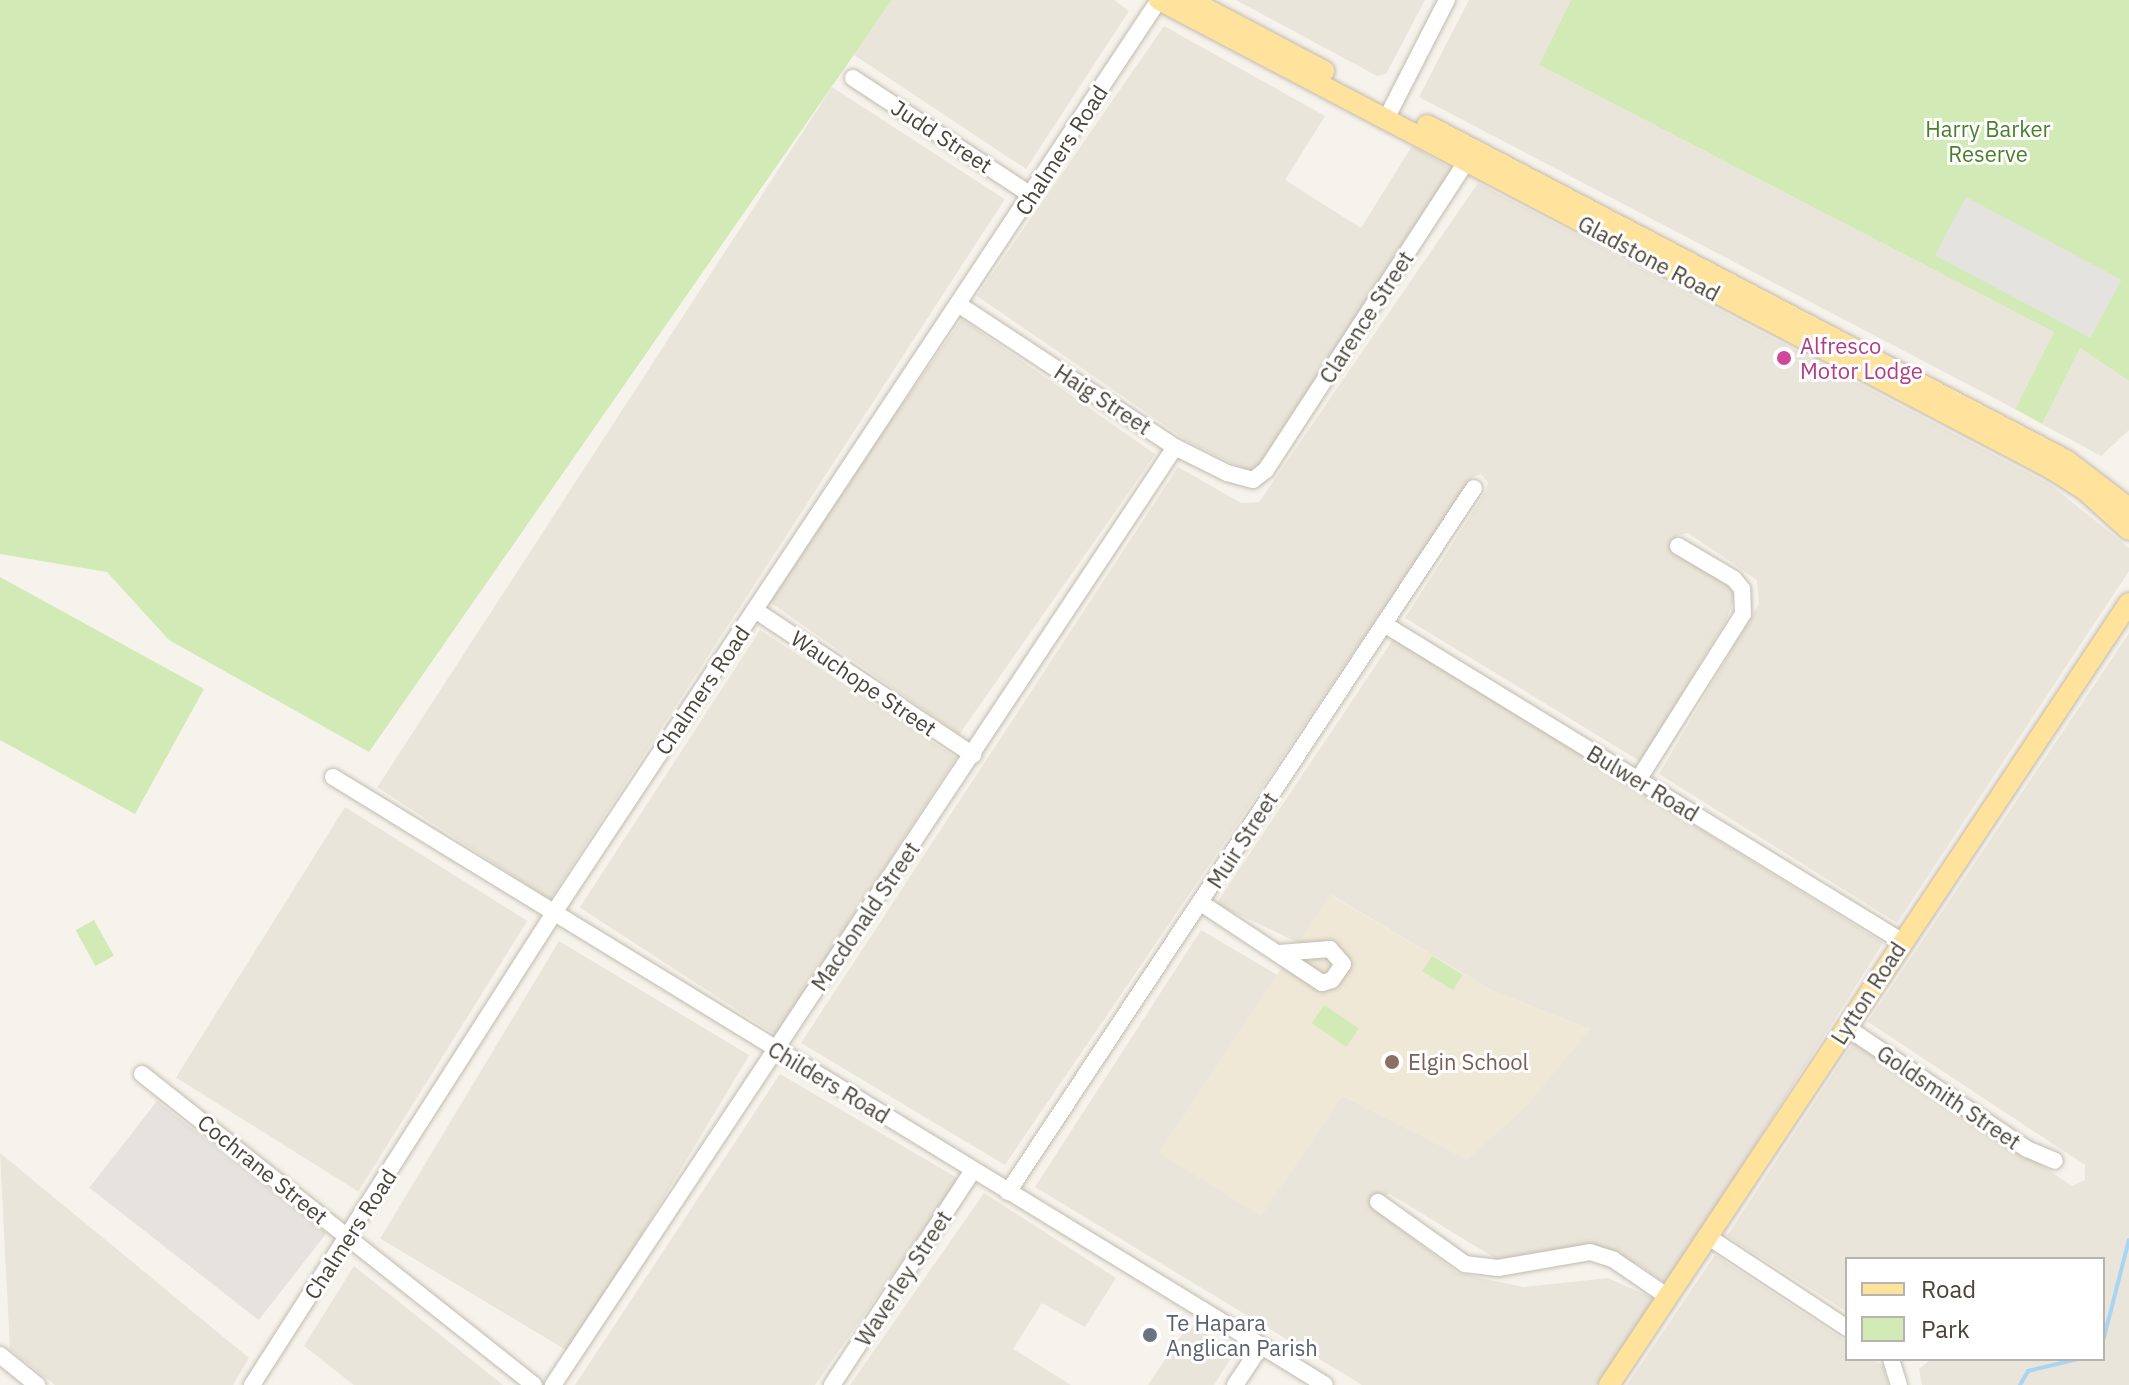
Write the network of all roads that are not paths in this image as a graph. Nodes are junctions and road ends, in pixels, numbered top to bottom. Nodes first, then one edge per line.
1 (1159, 0) edge
2 (1447, 0) edge
3 (1194, 5) edge
4 (853, 78) dead end
5 (1389, 113) junction
6 (1470, 156) junction
7 (1031, 195) junction
8 (958, 304) junction
9 (1175, 447) junction
10 (1253, 480) joint
11 (1474, 488) dead end
12 (2129, 508) edge
13 (2129, 530) edge
14 (1678, 546) dead end
15 (2129, 603) edge
16 (755, 610) junction
17 (1384, 624) junction
18 (973, 755) junction
19 (333, 777) dead end
20 (1638, 780) junction
21 (1201, 903) junction
22 (553, 914) junction
23 (1903, 942) junction
24 (1279, 953) dead end
25 (1846, 1027) junction
26 (775, 1049) junction
27 (142, 1074) dead end
28 (2055, 1161) dead end
29 (973, 1170) junction
30 (1008, 1192) junction
31 (1378, 1202) dead end
32 (1707, 1236) junction
33 (347, 1237) junction
34 (1668, 1297) junction
35 (1845, 1327) edge
36 (1261, 1346) junction
37 (0, 1355) edge
38 (1892, 1361) edge
39 (37, 1385) edge
40 (252, 1385) edge
41 (534, 1385) edge
42 (553, 1385) edge
43 (832, 1385) edge
44 (1235, 1385) edge
45 (1325, 1385) edge
46 (1609, 1385) edge
47 (1899, 1385) edge

1 - 3 main road, Gladstone Road
1 - 7 street, Chalmers Road
2 - 5 street
3 - 5 main road, Gladstone Road
4 - 7 street, Judd Street
5 - 6 main road, Gladstone Road
6 - 10 street, Clarence Street
6 - 12 main road, Gladstone Road
6 - 13 main road, Gladstone Road
7 - 8 street, Chalmers Road
8 - 9 street, Haig Street
8 - 16 street, Chalmers Road
9 - 10 street, Haig Street
9 - 18 street, Macdonald Street
11 - 17 street, Muir Street
14 - 20 street
15 - 23 main road, Lytton Road
16 - 18 street, Wauchope Street
16 - 22 street, Chalmers Road
17 - 20 street, Bulwer Road
17 - 21 street, Muir Street
18 - 26 street, Macdonald Street
19 - 22 street, Childers Road
20 - 23 street, Bulwer Road
21 - 24 street
21 - 30 street, Muir Street
22 - 26 street, Childers Road
22 - 33 street, Chalmers Road
23 - 25 main road, Lytton Road
25 - 28 street, Goldsmith Street
25 - 32 main road, Lytton Road
26 - 29 street, Childers Road
26 - 42 street, Macdonald Street
27 - 33 street, Cochrane Street
29 - 30 street, Childers Road
29 - 43 street, Waverley Street
30 - 36 street, Childers Road
31 - 34 street
32 - 34 main road, Lytton Road
32 - 35 street
33 - 40 street, Chalmers Road
33 - 41 street, Cochrane Street
34 - 46 main road, Lytton Road
36 - 44 street
36 - 45 street, Childers Road
37 - 39 street
38 - 47 street

